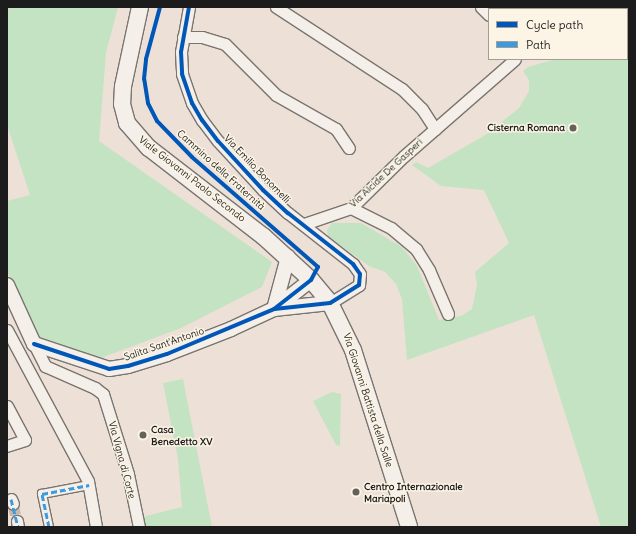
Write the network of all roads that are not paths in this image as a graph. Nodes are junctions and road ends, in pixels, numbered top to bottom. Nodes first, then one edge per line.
1 (140, 7) edge
2 (189, 7) edge
3 (276, 7) edge
4 (183, 37) junction
5 (515, 60) edge
6 (435, 129) junction
7 (349, 148) dead end
8 (351, 208) junction
9 (304, 224) junction
10 (288, 257) junction
11 (311, 280) junction
12 (7, 285) edge
13 (330, 303) junction
14 (274, 309) junction
15 (448, 314) dead end
16 (7, 330) edge
17 (34, 344) junction
18 (7, 406) edge
19 (7, 446) edge
20 (89, 485) junction
21 (48, 527) edge
22 (96, 527) edge
23 (139, 527) edge
24 (409, 527) edge

1 - 10 main road, Viale Giovanni Paolo Secondo
2 - 4 street, Via Emilio Bonomelli
3 - 6 street
4 - 7 street
4 - 9 street, Via Emilio Bonomelli
5 - 6 street, Via Alcide De Gasperi
6 - 8 street, Via Alcide De Gasperi
8 - 9 street, Via Alcide De Gasperi
8 - 15 street
9 - 13 street
10 - 11 main road, Viale Giovanni Paolo Secondo
10 - 14 street
11 - 13 main road, Via Giovanni Battista della Salle
11 - 14 street, Salita Sant'Antonio
12 - 17 street
13 - 14 street, Salita Sant'Antonio
13 - 24 main road, Via Giovanni Battista della Salle
14 - 17 street, Salita Sant'Antonio
16 - 20 street
17 - 23 street, Via Vigna di Corte
18 - 19 street
20 - 21 street
20 - 22 street

